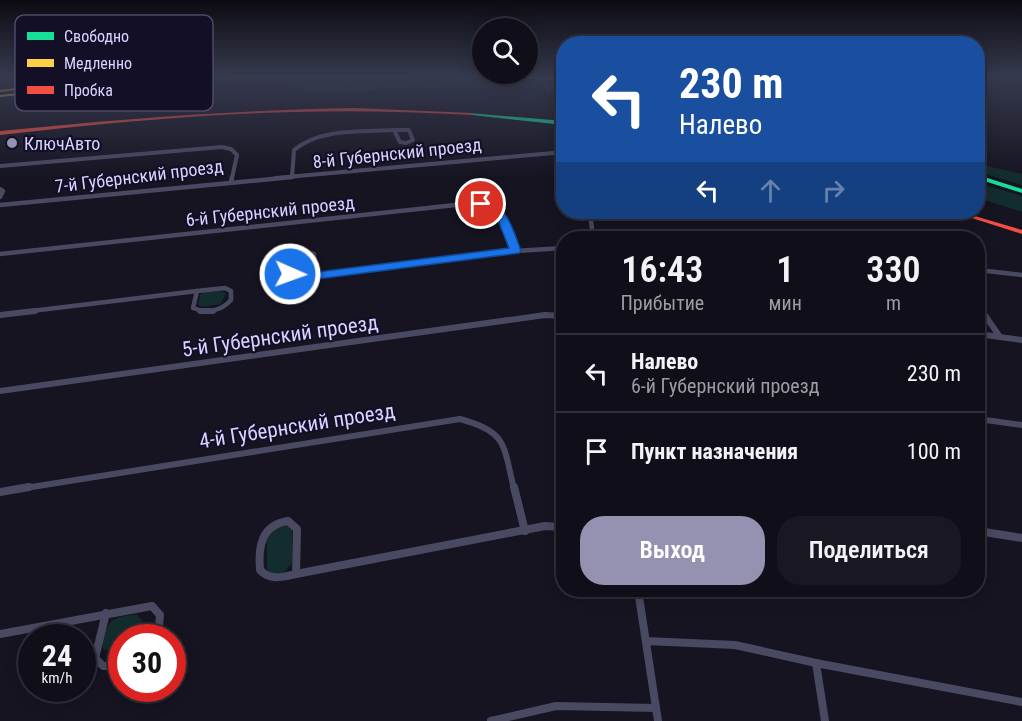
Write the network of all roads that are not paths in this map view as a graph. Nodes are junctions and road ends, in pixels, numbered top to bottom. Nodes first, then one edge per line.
1 (264, 110) edge
2 (368, 110) edge
3 (556, 122) edge
4 (394, 130) junction
5 (0, 134) edge
6 (556, 153) edge
7 (0, 166) edge
8 (292, 177) junction
9 (985, 178) edge
10 (231, 182) junction
11 (0, 189) edge
12 (1022, 189) edge
13 (0, 197) edge
14 (0, 205) edge
15 (980, 219) edge
16 (1022, 232) edge
17 (556, 248) edge
18 (515, 251) junction
19 (0, 254) edge
20 (985, 271) edge
21 (1022, 275) edge
22 (314, 276) junction
23 (197, 291) junction
24 (985, 312) edge
25 (0, 315) edge
26 (556, 316) edge
27 (985, 335) edge
28 (1000, 337) junction
29 (1022, 340) edge
30 (0, 391) edge
31 (985, 420) edge
32 (1022, 425) edge
33 (0, 492) edge
34 (556, 527) edge
35 (525, 531) junction
36 (985, 532) edge
37 (1022, 538) edge
38 (296, 574) junction
39 (639, 597) edge
40 (106, 613) junction
41 (160, 624) edge
42 (0, 634) edge
43 (646, 641) junction
44 (816, 663) junction
45 (108, 668) edge
46 (1021, 705) edge
47 (656, 708) junction
48 (491, 721) edge
49 (658, 721) edge
50 (825, 721) edge

1 - 5 main road
2 - 3 main road
4 - 4 street, 8-й Губернский проезд
4 - 8 street, 8-й Губернский проезд
6 - 8 street, 8-й Губернский проезд
7 - 10 street, 7-й Губернский проезд
8 - 10 street
9 - 12 main road
10 - 14 street, 7-й Губернский проезд
11 - 13 street
15 - 16 main road
17 - 18 street
18 - 19 street, 6-й Губернский проезд
18 - 22 street
20 - 21 street
22 - 22 street
23 - 23 street, 5-й Губернский проезд
23 - 25 street, 5-й Губернский проезд
24 - 28 street
26 - 30 street, 5-й Губернский проезд
27 - 28 street
28 - 29 street
31 - 32 street
33 - 35 street, 4-й Губернский проезд
34 - 35 street
35 - 38 street
36 - 37 street
38 - 38 street
39 - 43 street
40 - 41 street
40 - 42 street
40 - 45 street
43 - 44 street
43 - 47 street
44 - 46 street
44 - 50 street
47 - 48 street
47 - 49 street

